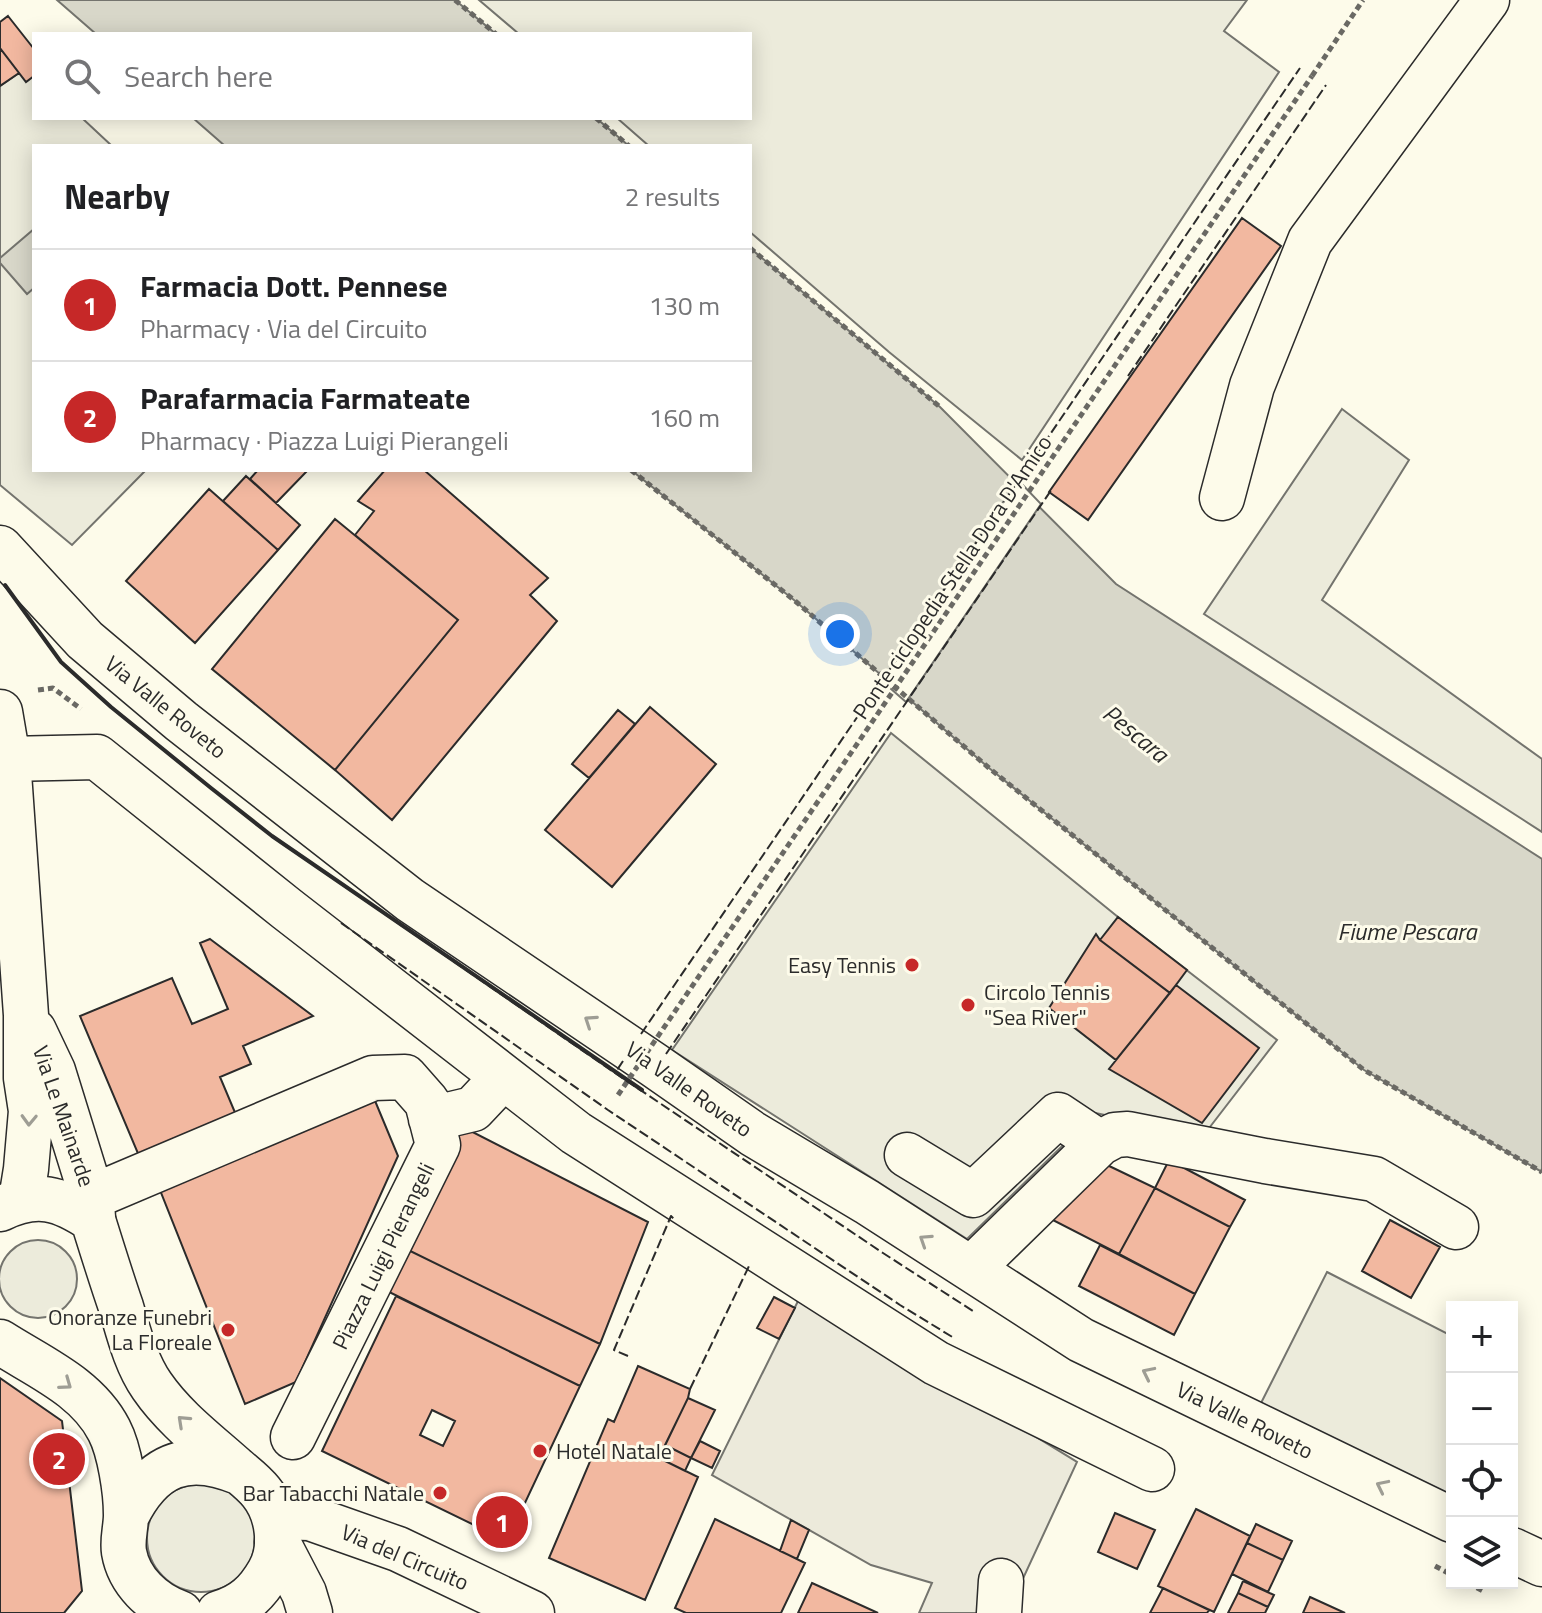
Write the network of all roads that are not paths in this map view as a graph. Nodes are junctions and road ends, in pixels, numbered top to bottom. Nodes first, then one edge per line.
1 (1487, 0) edge
2 (1222, 498) dead end
3 (0, 548) edge
4 (0, 712) edge
5 (8, 759) junction
6 (26, 1015) junction
7 (503, 1077) junction
8 (431, 1119) junction
9 (1100, 1143) junction
10 (907, 1155) dead end
11 (10, 1205) edge
12 (92, 1209) junction
13 (1456, 1227) dead end
14 (971, 1269) junction
15 (0, 1342) edge
16 (293, 1437) dead end
17 (1152, 1469) dead end
18 (241, 1473) junction
19 (126, 1517) junction
20 (1446, 1517) edge
21 (276, 1529) junction
22 (1518, 1553) edge
23 (1542, 1564) edge
24 (254, 1602) edge
25 (163, 1609) edge
26 (219, 1613) edge
27 (310, 1613) edge
28 (532, 1613) edge

1 - 2 street
14 -> 3 street, Via Valle Roveto
4 - 5 street, Via Le Mainarde
5 - 6 street, Via Le Mainarde
5 - 7 street
6 -> 11 street, Via Le Mainarde
6 - 12 street, Via Le Mainarde
7 - 8 street
7 - 17 street
8 - 12 street, Piazza Luigi Pierangeli
8 - 16 street, Piazza Luigi Pierangeli
9 - 10 street
9 - 13 street
9 - 14 street
11 - 12 street
18 -> 12 street
20 -> 14 street, Via Valle Roveto
15 -> 19 street
18 - 19 street
18 - 21 street
19 - 25 street
21 - 24 street
21 - 27 street
21 - 28 street, Via del Circuito
22 - 23 street
24 - 26 street

